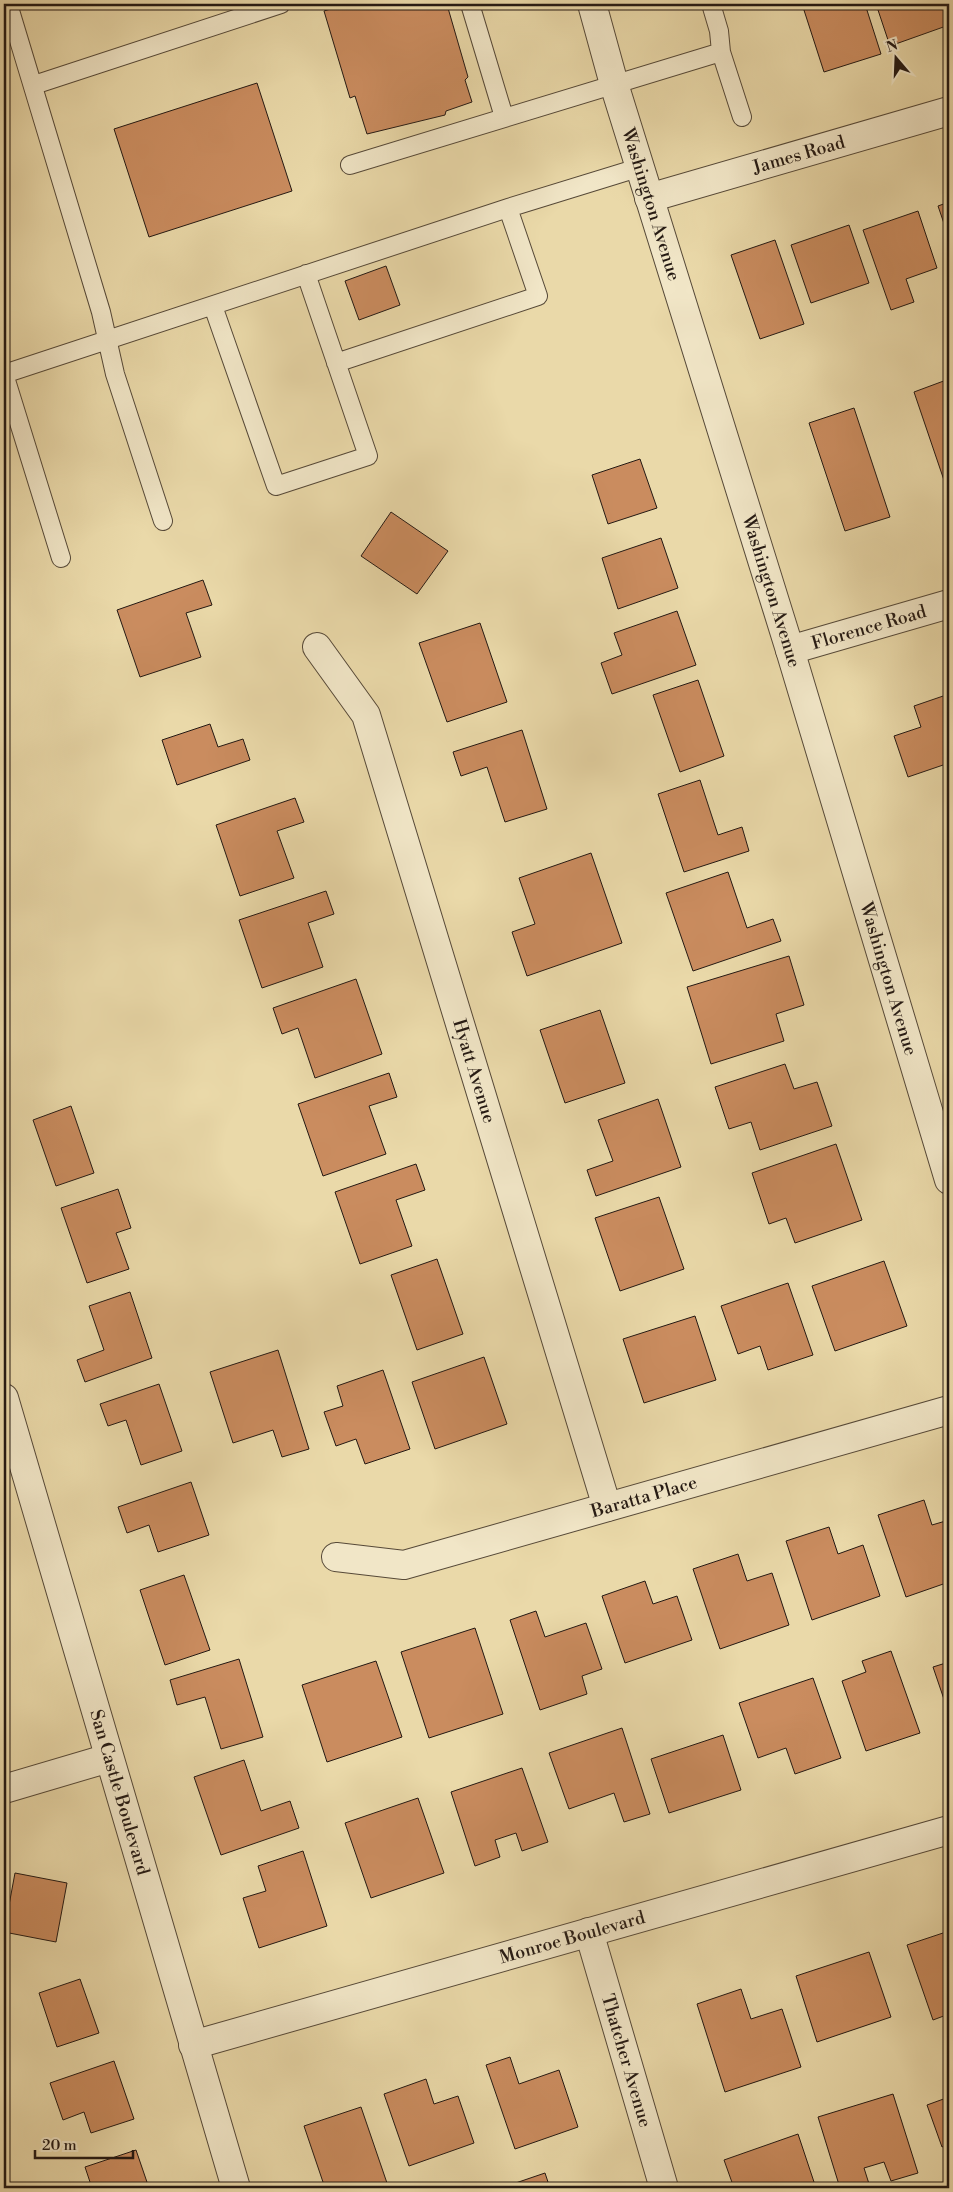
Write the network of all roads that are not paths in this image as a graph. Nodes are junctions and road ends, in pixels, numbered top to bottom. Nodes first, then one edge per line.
1 (8, 4) edge
2 (281, 4) edge
3 (470, 4) edge
4 (592, 4) edge
5 (711, 4) edge
6 (721, 52) junction
7 (614, 84) junction
8 (34, 85) junction
9 (949, 111) edge
10 (504, 117) junction
11 (742, 117) dead end
12 (350, 165) dead end
13 (640, 167) junction
14 (649, 198) junction
15 (508, 208) junction
16 (306, 274) junction
17 (213, 306) junction
18 (107, 340) junction
19 (336, 363) junction
20 (162, 522) dead end
21 (61, 558) dead end
22 (949, 604) edge
23 (317, 647) dead end
24 (790, 650) junction
25 (949, 1180) edge
26 (4, 1398) edge
27 (949, 1410) edge
28 (607, 1507) junction
29 (336, 1557) dead end
30 (109, 1758) junction
31 (4, 1790) edge
32 (949, 1830) edge
33 (589, 1932) junction
34 (193, 2046) junction
35 (236, 2188) edge
36 (664, 2188) edge

1 - 8 lane
2 - 8 lane
3 - 10 lane
4 - 7 street, Washington Avenue
5 - 6 lane
6 - 7 lane
6 - 11 lane
7 - 10 lane
7 - 13 street, Washington Avenue
8 - 18 lane
9 - 14 street, James Road
10 - 12 lane
13 - 14 street, Washington Avenue
13 - 15 lane
14 - 24 street, Washington Avenue
15 - 16 lane
15 - 19 lane
16 - 17 lane
16 - 19 lane
17 - 18 lane
17 - 19 lane
18 - 20 lane
18 - 21 lane
22 - 24 street, Florence Road
23 - 28 street, Hyatt Avenue
24 - 25 street, Washington Avenue
26 - 30 street, San Castle Boulevard
27 - 28 street, Baratta Place
28 - 29 street, Baratta Place
30 - 31 street
30 - 34 street, San Castle Boulevard
32 - 33 street, Monroe Boulevard
33 - 34 street, Monroe Boulevard
33 - 36 street, Thatcher Avenue
34 - 35 street, San Castle Boulevard

